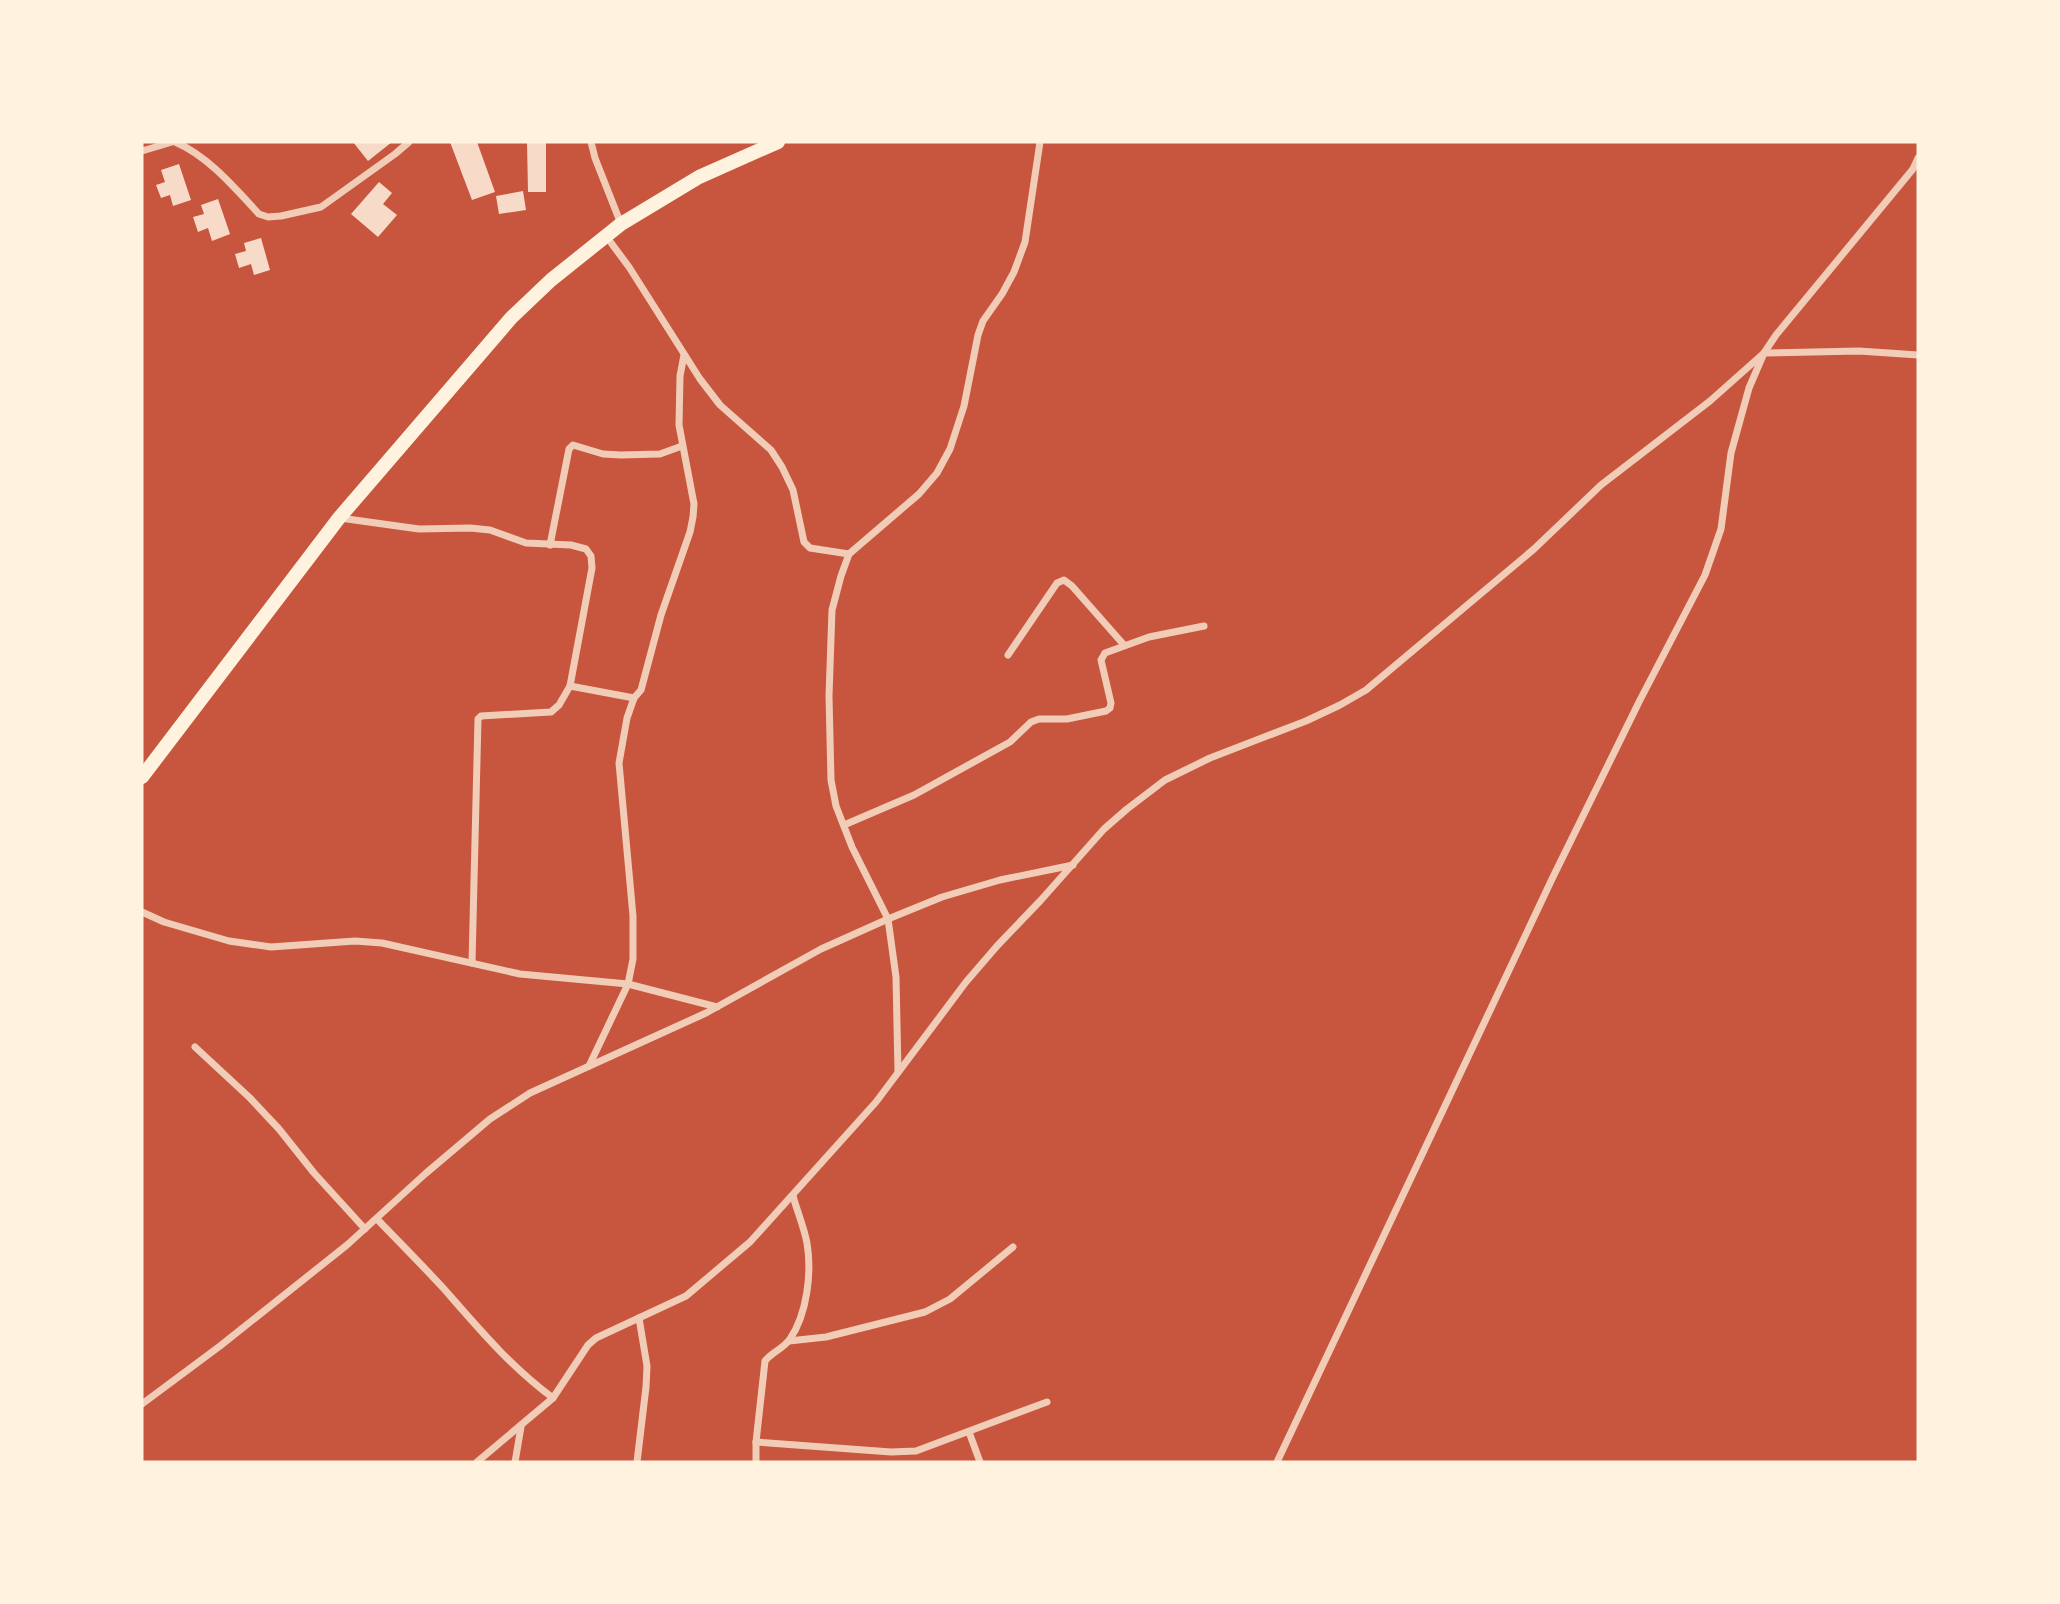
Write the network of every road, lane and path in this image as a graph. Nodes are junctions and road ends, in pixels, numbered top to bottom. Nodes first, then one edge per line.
1 (173, 142) edge
2 (409, 142) edge
3 (591, 142) edge
4 (778, 142) edge
5 (1040, 142) edge
6 (142, 151) edge
7 (1918, 158) edge
8 (621, 224) junction
9 (606, 236) junction
10 (1764, 353) junction
11 (684, 355) junction
12 (1918, 355) edge
13 (682, 446) junction
14 (339, 518) junction
15 (550, 545) junction
16 (849, 554) junction
17 (1204, 626) dead end
18 (1124, 645) junction
19 (1008, 655) dead end
20 (570, 686) junction
21 (635, 698) junction
22 (142, 777) edge
23 (844, 825) junction
24 (1074, 865) junction
25 (142, 912) edge
26 (888, 919) junction
27 (472, 963) junction
28 (628, 984) junction
29 (718, 1007) junction
30 (195, 1047) dead end
31 (589, 1066) junction
32 (898, 1073) junction
33 (793, 1196) junction
34 (377, 1219) junction
35 (365, 1230) junction
36 (1013, 1247) dead end
37 (639, 1318) junction
38 (789, 1341) junction
39 (552, 1398) junction
40 (144, 1401) edge
41 (1047, 1402) dead end
42 (521, 1427) junction
43 (969, 1432) junction
44 (756, 1443) junction
45 (477, 1462) edge
46 (514, 1462) edge
47 (637, 1462) edge
48 (756, 1462) edge
49 (980, 1462) edge
50 (1276, 1462) edge

1 - 2 street
1 - 6 street
3 - 8 street
4 - 8 main road
5 - 16 street
7 - 10 street
8 - 9 main road
9 - 11 street
9 - 14 main road
10 - 12 street
10 - 24 street
10 - 50 street
11 - 13 street
11 - 16 street
13 - 15 street
13 - 21 street
14 - 15 street
14 - 22 main road
15 - 20 street
16 - 23 street
17 - 18 street
18 - 19 street
18 - 23 street
20 - 21 street
20 - 27 street
21 - 28 street
23 - 26 street
24 - 26 street
24 - 32 street
25 - 27 street
26 - 29 street
26 - 32 street
27 - 28 street
28 - 29 street
28 - 31 street
29 - 31 street
30 - 35 street
31 - 34 street
32 - 33 street
33 - 37 street
33 - 38 street
34 - 35 street
34 - 39 street
35 - 40 street
36 - 38 street
37 - 39 street
37 - 47 street
38 - 44 street
39 - 42 street
41 - 43 street
42 - 45 street
42 - 46 street
43 - 44 street
43 - 49 street
44 - 48 street

